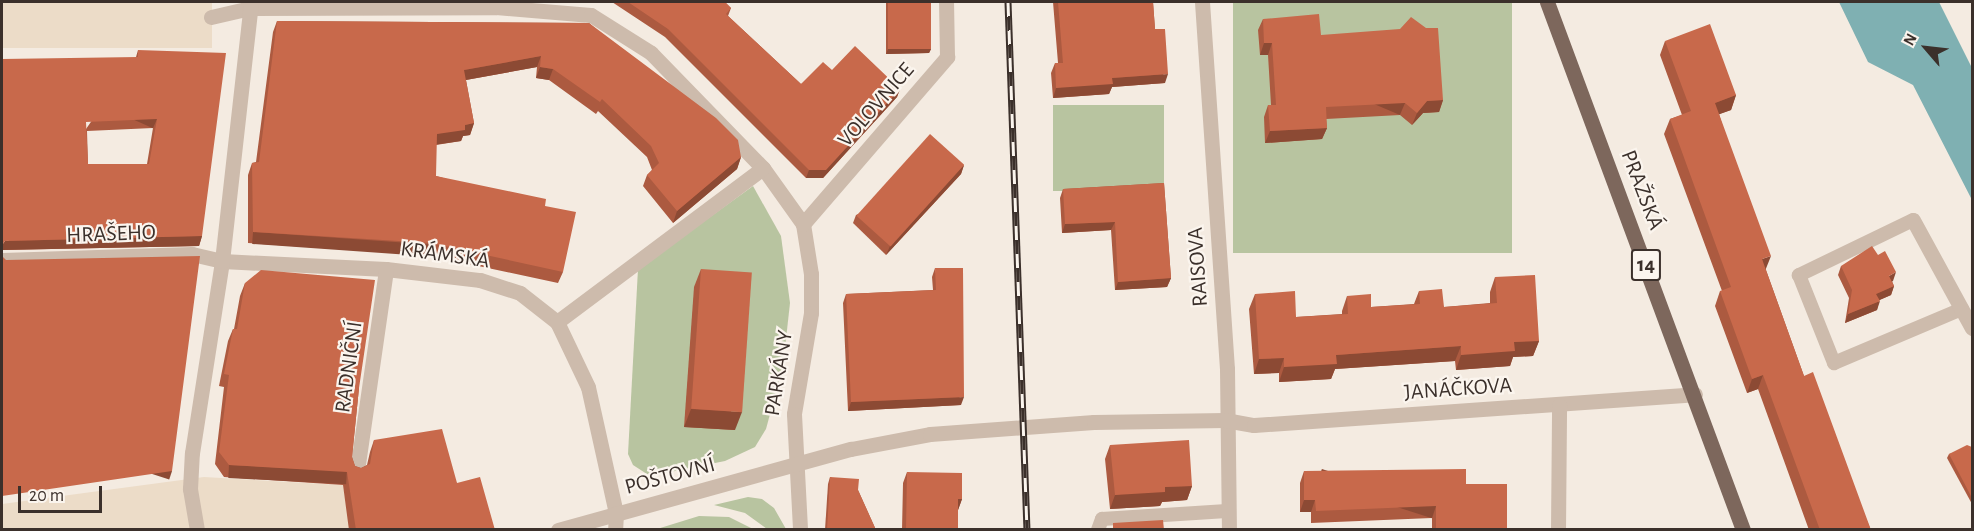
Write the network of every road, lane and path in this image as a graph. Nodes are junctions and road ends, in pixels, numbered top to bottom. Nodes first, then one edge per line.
1 (946, 2) edge
2 (1202, 2) edge
3 (1547, 2) edge
4 (250, 5) edge
5 (211, 17) dead end
6 (763, 168) junction
7 (1913, 220) joint
8 (803, 224) junction
9 (2, 260) edge
10 (222, 261) junction
11 (386, 269) junction
12 (1962, 309) junction
13 (557, 322) junction
14 (1972, 328) edge
15 (1695, 394) junction
16 (1558, 405) junction
17 (1225, 420) junction
18 (795, 467) junction
19 (357, 471) edge
20 (1227, 511) junction
21 (616, 513) junction
22 (1180, 514) junction
23 (197, 530) edge
24 (558, 530) edge
25 (615, 530) edge
26 (800, 530) edge
27 (1098, 530) edge
28 (1181, 530) edge
29 (1228, 530) edge
30 (1558, 530) edge
31 (1743, 530) edge

1 - 8 street, VOLOVNICE
2 - 17 street, RAISOVA
3 - 15 main road, PRAŽSKÁ / 14
4 - 5 street
4 - 6 street
4 - 10 street
6 - 8 street
6 - 13 street
7 - 12 street
7 - 12 lane
8 - 18 street, PARKÁNY
9 - 10 street, HRAŠEHO
10 - 11 street, KRÁMSKÁ
10 - 23 street
11 - 13 street, KRÁMSKÁ
11 - 19 street, RADNIČNÍ
12 - 14 street
13 - 21 street, KRÁMSKÁ
15 - 16 street, JANÁČKOVA
15 - 31 main road, PRAŽSKÁ / 14
16 - 17 street, JANÁČKOVA
16 - 30 street
17 - 18 street, JANÁČKOVA
17 - 20 street, RAISOVA
18 - 21 street, POŠTOVNÍ
18 - 26 street, PARKÁNY
20 - 22 lane
20 - 29 street, RAISOVA
21 - 24 street, POŠTOVNÍ
21 - 25 street, KRÁMSKÁ
22 - 27 lane
22 - 28 lane

